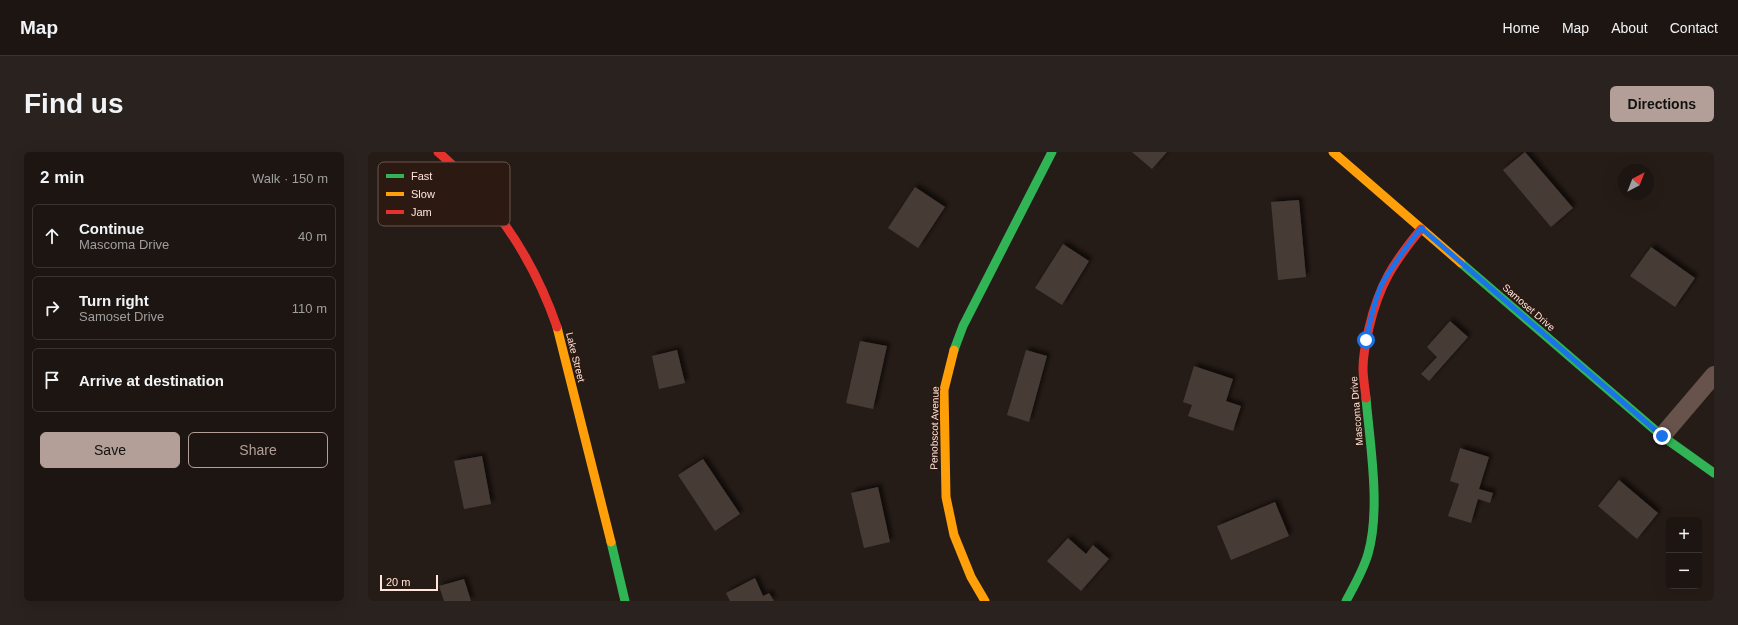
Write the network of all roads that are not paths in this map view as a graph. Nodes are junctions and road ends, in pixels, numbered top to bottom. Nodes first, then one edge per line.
1 (438, 152) edge
2 (1052, 152) edge
3 (1333, 152) edge
4 (449, 162) edge
5 (506, 226) edge
6 (1421, 228) junction
7 (1714, 375) edge
8 (1662, 436) junction
9 (1714, 473) edge
10 (624, 601) edge
11 (985, 601) edge
12 (1346, 601) edge

1 - 4 street, Lake Street
2 - 11 street, Penobscot Avenue
3 - 6 street, Samoset Drive
5 - 10 street, Lake Street
6 - 8 street, Samoset Drive
6 - 12 street, Mascoma Drive
7 - 8 street
8 - 9 street, Samoset Drive

